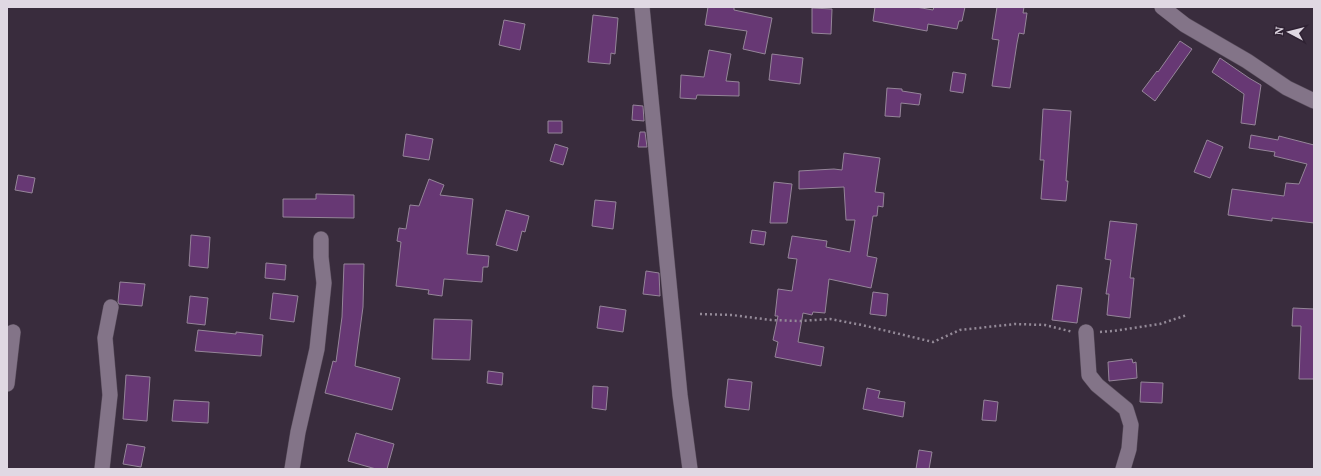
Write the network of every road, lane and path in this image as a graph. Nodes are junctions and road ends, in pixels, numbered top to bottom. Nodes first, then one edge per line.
1 (642, 7) edge
2 (1162, 7) edge
3 (1314, 101) edge
4 (320, 240) dead end
5 (111, 307) dead end
6 (700, 314) dead end
7 (1187, 315) dead end
8 (13, 332) dead end
9 (1086, 332) junction
10 (7, 384) edge
11 (102, 469) edge
12 (292, 469) edge
13 (690, 469) edge
14 (1123, 469) edge

1 - 13 street
2 - 3 street
4 - 12 street
5 - 11 street
6 - 9 path
7 - 9 path
8 - 10 street
9 - 14 street

